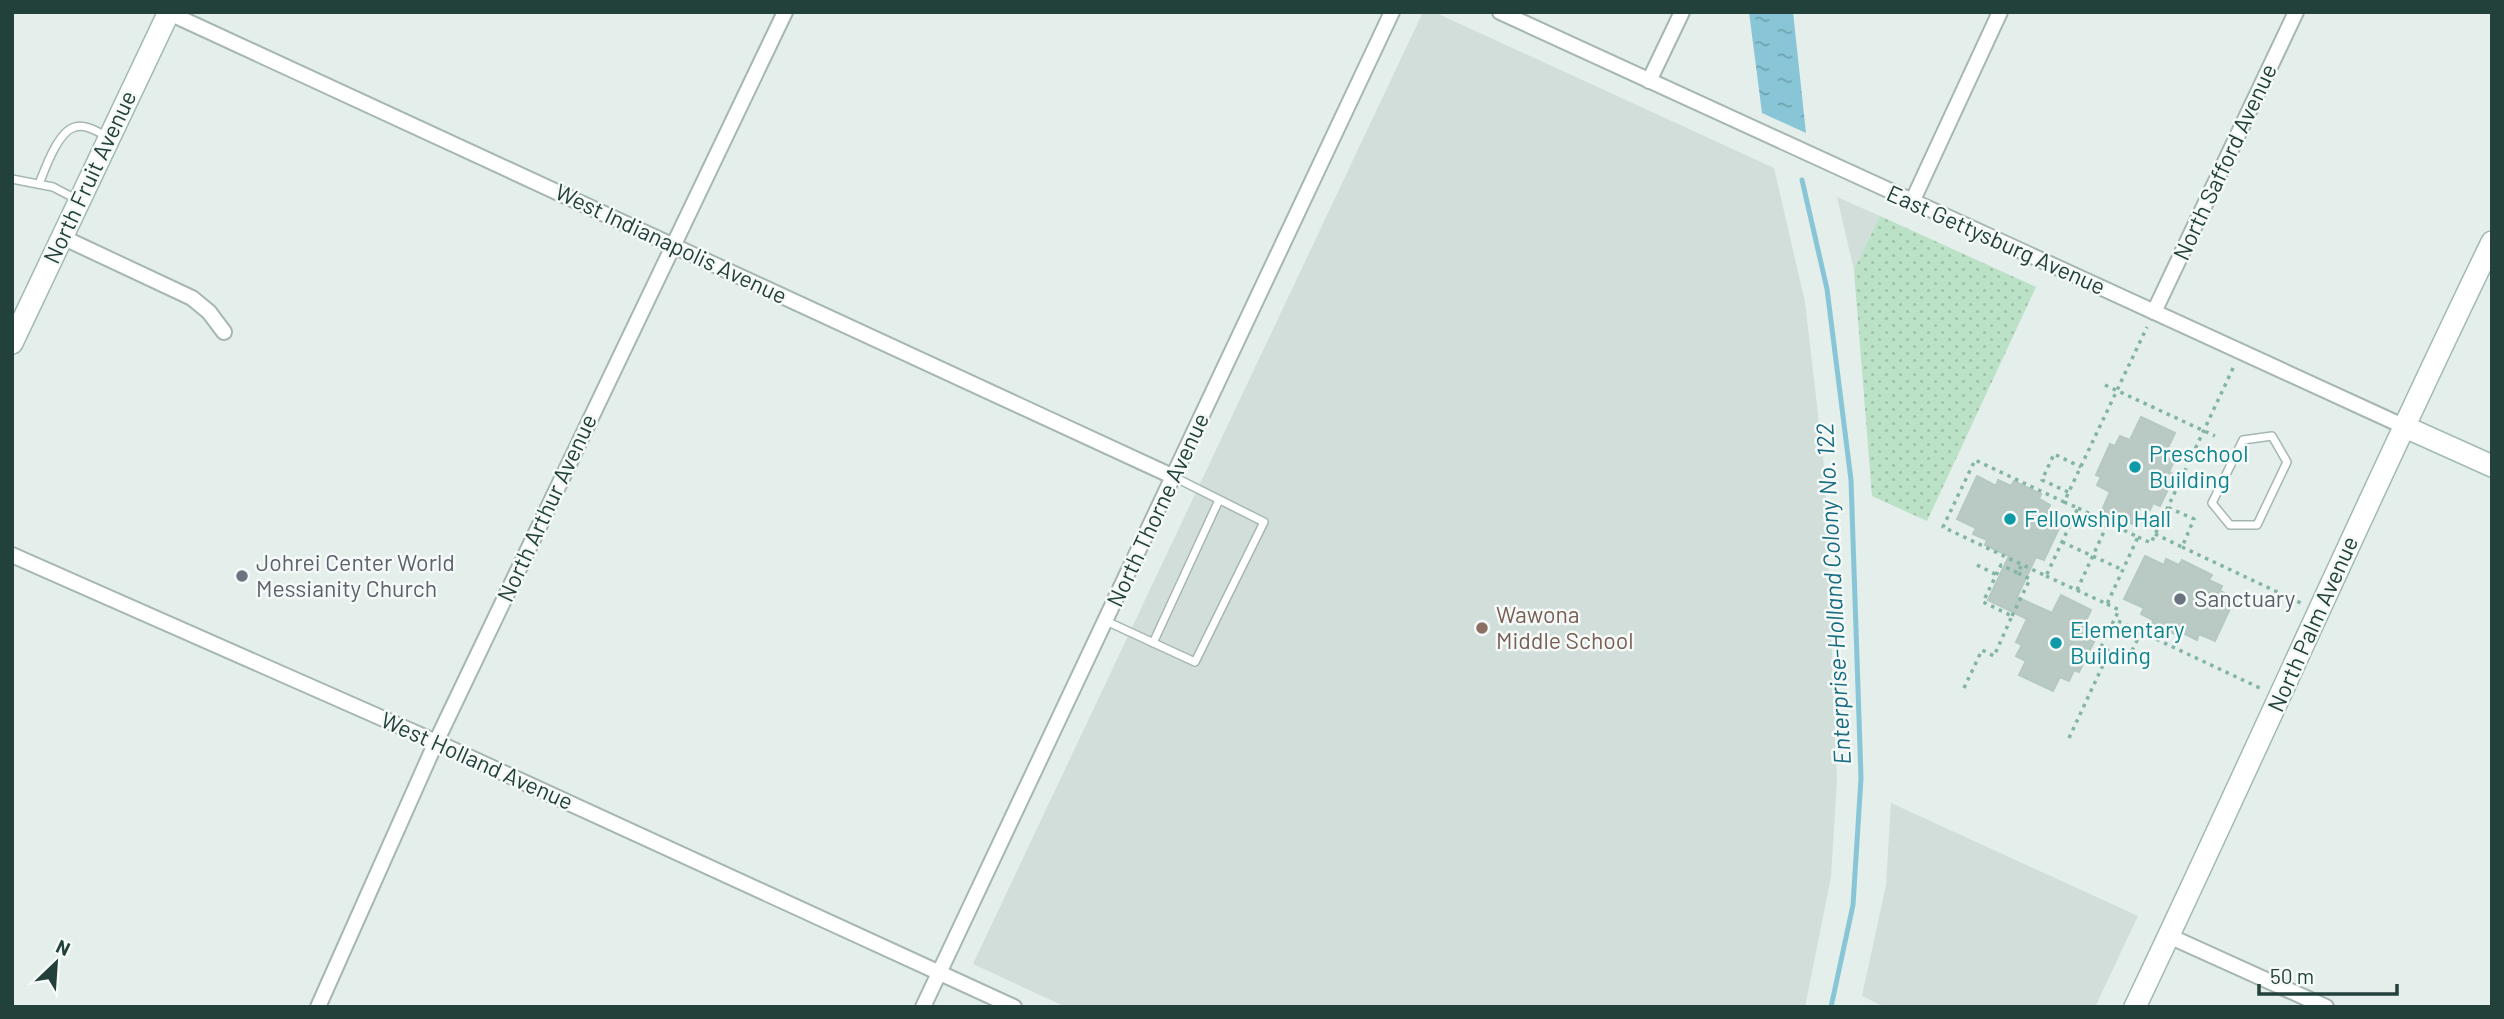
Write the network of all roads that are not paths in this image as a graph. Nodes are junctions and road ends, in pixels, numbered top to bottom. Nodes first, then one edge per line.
1 (168, 12) edge
2 (785, 12) edge
3 (1392, 12) edge
4 (1500, 12) edge
5 (1682, 12) edge
6 (2000, 12) edge
7 (2296, 12) edge
8 (1649, 81) junction
9 (109, 137) junction
10 (12, 179) edge
11 (39, 184) junction
12 (80, 201) junction
13 (1912, 202) junction
14 (62, 237) junction
15 (2492, 242) edge
16 (672, 245) junction
17 (2154, 312) junction
18 (224, 332) dead end
19 (12, 343) edge
20 (2403, 426) junction
21 (2272, 436) joint
22 (2492, 466) edge
23 (1174, 477) junction
24 (1219, 500) junction
25 (12, 555) edge
26 (1106, 621) junction
27 (1153, 643) junction
28 (436, 742) junction
29 (2169, 936) junction
30 (939, 972) junction
31 (318, 1007) edge
32 (923, 1007) edge
33 (1014, 1007) edge
34 (2135, 1007) edge
35 (2326, 1007) edge

1 - 9 main road, North Fruit Avenue
1 - 16 street, West Indianapolis Avenue
2 - 16 street, North Arthur Avenue
3 - 23 street, North Thorne Avenue
4 - 8 street, East Gettysburg Avenue
5 - 8 street
6 - 13 street
7 - 17 street, North Safford Avenue
8 - 13 street, East Gettysburg Avenue
9 - 11 lane
9 - 12 main road, North Fruit Avenue
10 - 11 lane
11 - 12 lane
12 - 14 main road, North Fruit Avenue
13 - 17 street, East Gettysburg Avenue
14 - 18 street
14 - 19 main road, North Fruit Avenue
15 - 20 main road, North Palm Avenue
16 - 23 street, West Indianapolis Avenue
16 - 28 street, North Arthur Avenue
17 - 20 street, East Gettysburg Avenue
20 - 22 main road, East Gettysburg Avenue
20 - 29 main road, North Palm Avenue
21 - 21 lane
23 - 24 lane
23 - 26 street, North Thorne Avenue
24 - 27 lane
24 - 27 lane
25 - 28 street, West Holland Avenue
26 - 27 lane
26 - 30 street, North Thorne Avenue
28 - 30 street, West Holland Avenue
28 - 31 street, North Arthur Avenue
29 - 34 main road, North Palm Avenue
29 - 35 street
30 - 32 street, North Thorne Avenue
30 - 33 street, West Holland Avenue

